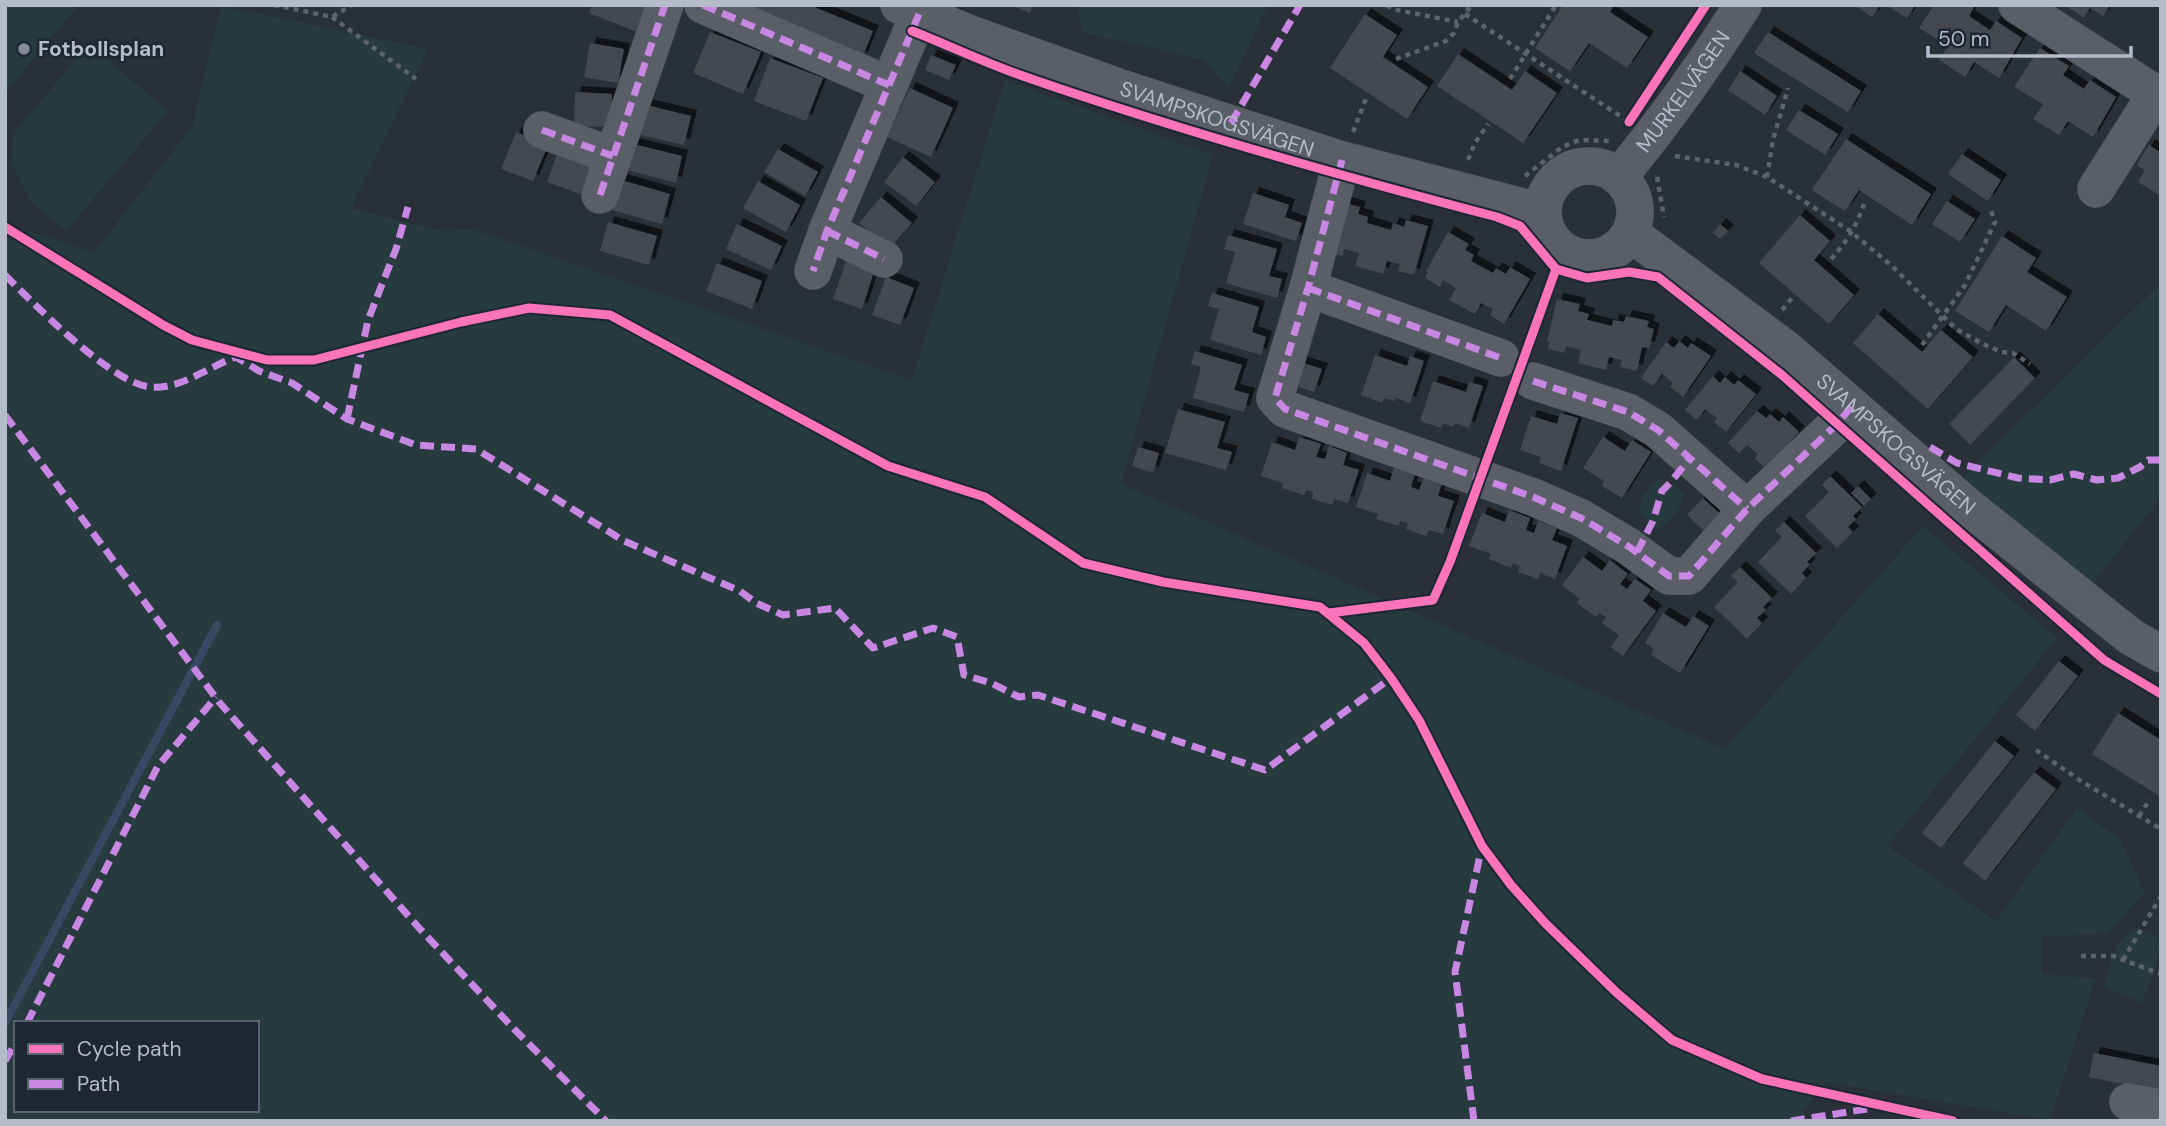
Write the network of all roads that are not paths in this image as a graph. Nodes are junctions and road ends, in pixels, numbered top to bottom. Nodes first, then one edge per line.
1 (665, 5) edge
2 (703, 5) edge
3 (1743, 5) edge
4 (2017, 5) edge
5 (909, 10) edge
6 (889, 85) junction
7 (2159, 90) edge
8 (542, 130) dead end
9 (1347, 147) junction
10 (613, 156) junction
11 (1619, 177) junction
12 (2096, 189) dead end
13 (600, 195) dead end
14 (1542, 212) junction
15 (827, 231) junction
16 (1630, 233) junction
17 (884, 259) dead end
18 (813, 271) dead end
19 (1308, 288) junction
20 (1501, 358) dead end
21 (1533, 381) dead end
22 (1852, 406) junction
23 (1747, 509) junction
24 (2161, 654) edge

1 - 10 street
2 - 6 street
3 - 11 street, MURKELVÄGEN
4 - 7 street
5 - 6 street
5 - 9 street, SVAMPSKOGSVÄGEN
6 - 15 street
7 - 12 street
8 - 10 street
9 - 14 street, SVAMPSKOGSVÄGEN
9 - 19 street
10 - 13 street
11 - 14 street
11 - 16 street
14 - 16 street
15 - 17 street
15 - 18 street
16 - 22 street, SVAMPSKOGSVÄGEN
19 - 20 street
19 - 23 street
21 - 23 street
22 - 23 street
22 - 24 street, SVAMPSKOGSVÄGEN

